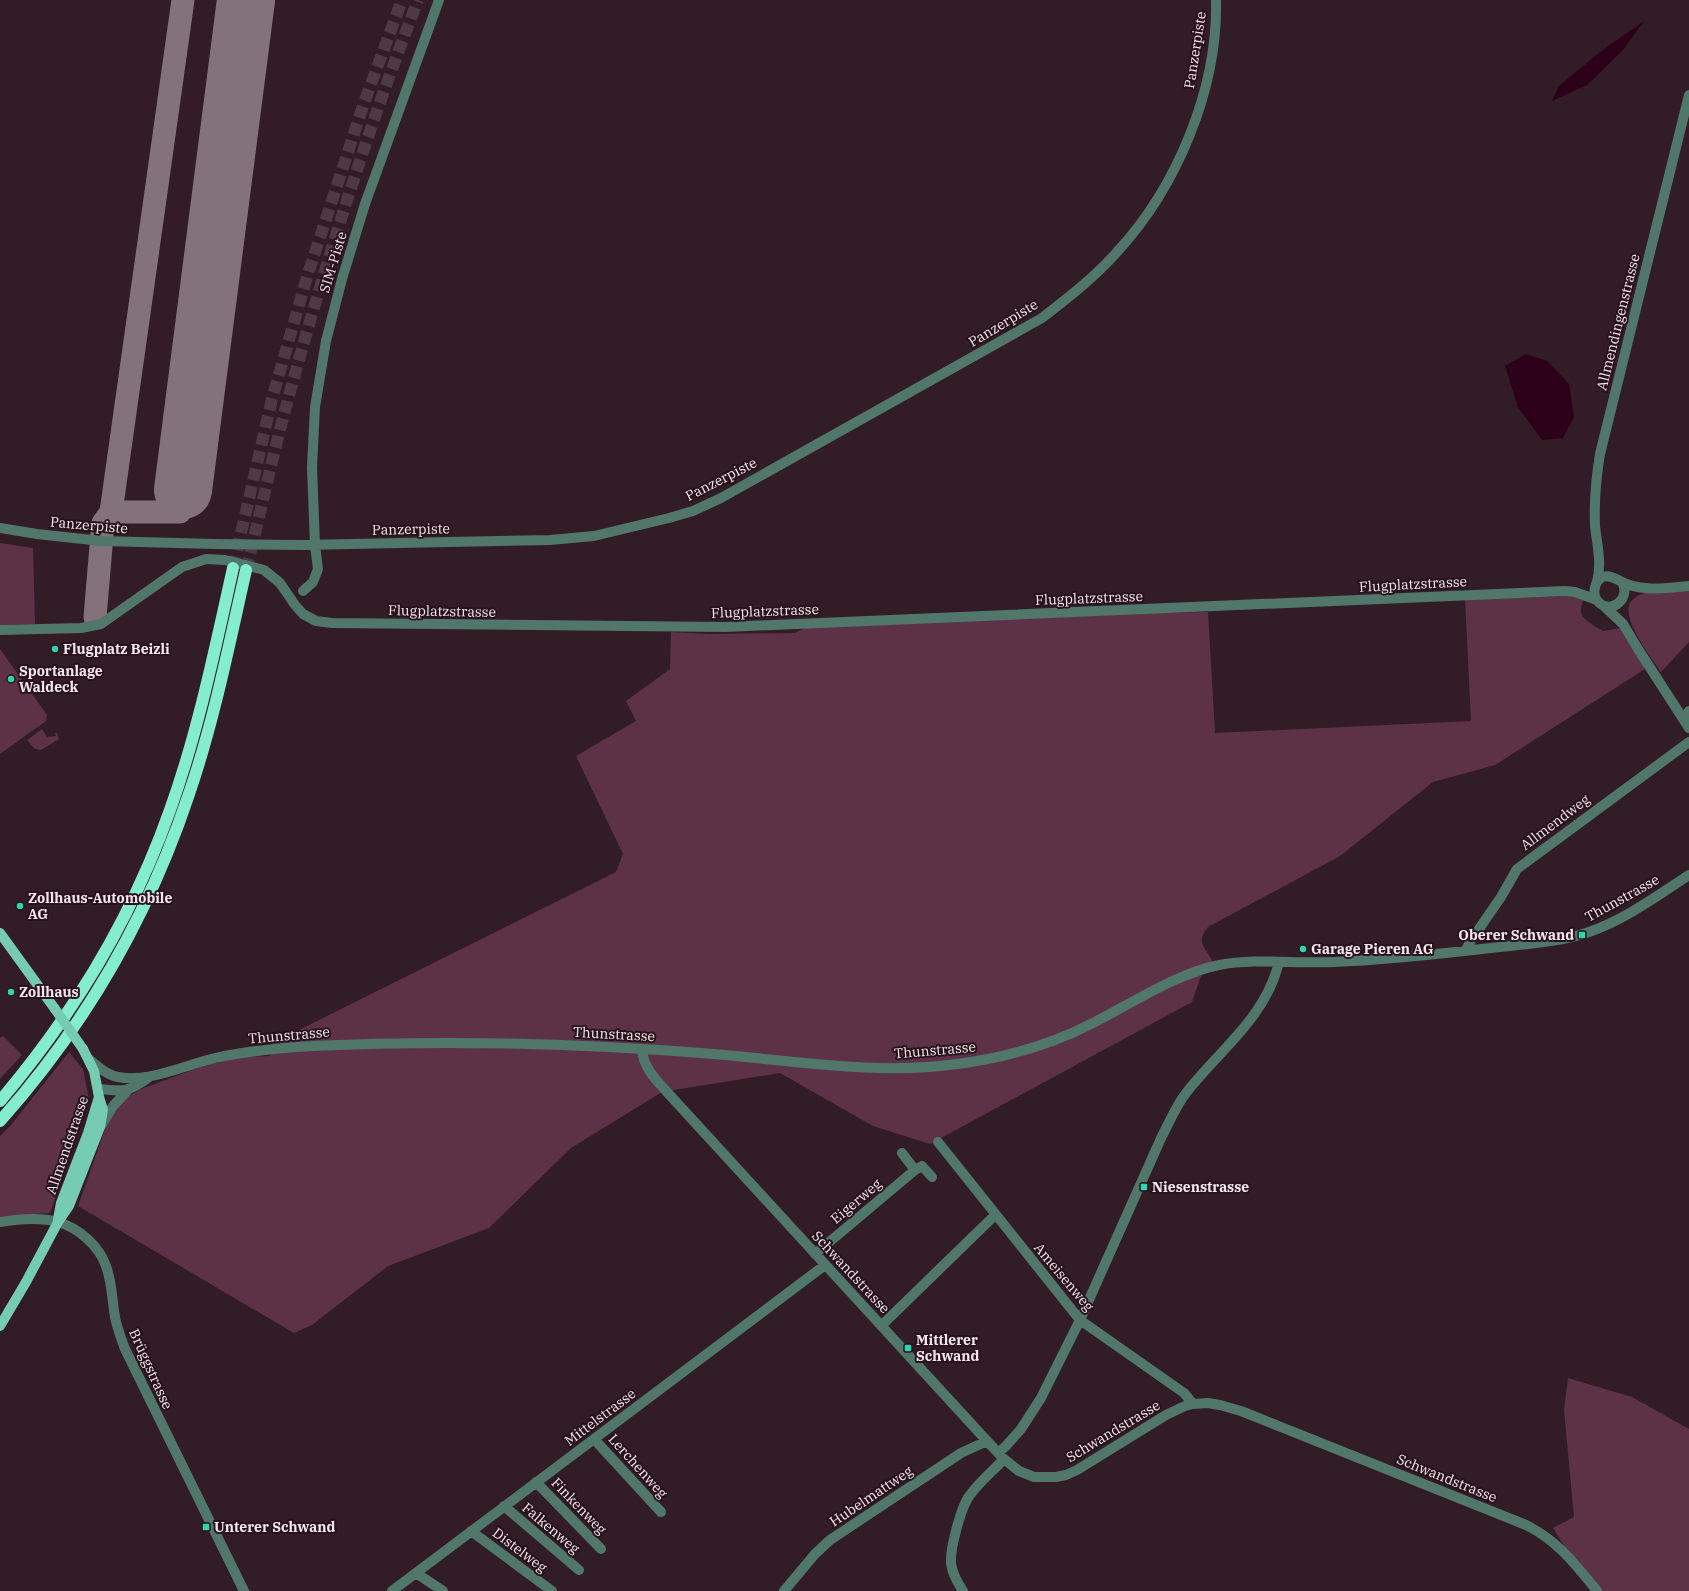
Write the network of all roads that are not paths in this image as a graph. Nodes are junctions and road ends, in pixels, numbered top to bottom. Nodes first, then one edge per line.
1 (439, 0) edge
2 (1216, 0) edge
3 (1689, 95) edge
4 (0, 528) edge
5 (215, 544) junction
6 (315, 545) junction
7 (1600, 558) junction
8 (215, 559) junction
9 (233, 568) tunnel mouth
10 (246, 570) tunnel mouth
11 (1613, 576) junction
12 (1622, 582) junction
13 (1597, 583) junction
14 (1689, 586) edge
15 (1646, 588) junction
16 (303, 591) dead end
17 (1575, 592) junction
18 (1622, 600) junction
19 (1600, 603) junction
20 (1623, 624) junction
21 (0, 630) edge
22 (1686, 715) edge
23 (1689, 728) edge
24 (1689, 742) edge
25 (1689, 875) edge
26 (0, 933) edge
27 (1466, 950) junction
28 (1279, 962) junction
29 (642, 1049) junction
30 (90, 1060) junction
31 (151, 1076) junction
32 (135, 1078) junction
33 (127, 1091) junction
34 (99, 1093) junction
35 (0, 1101) edge
36 (0, 1121) edge
37 (100, 1127) junction
38 (938, 1142) dead end
39 (902, 1153) dead end
40 (915, 1170) junction
41 (932, 1177) dead end
42 (991, 1219) dead end
43 (0, 1222) edge
44 (58, 1222) junction
45 (815, 1254) junction
46 (824, 1265) junction
47 (1080, 1320) junction
48 (882, 1325) junction
49 (0, 1326) edge
50 (1193, 1404) junction
51 (594, 1439) junction
52 (986, 1441) junction
53 (1001, 1456) junction
54 (536, 1482) junction
55 (504, 1506) junction
56 (661, 1512) dead end
57 (471, 1531) junction
58 (601, 1549) dead end
59 (579, 1570) dead end
60 (416, 1573) junction
61 (244, 1591) edge
62 (392, 1591) edge
63 (443, 1591) edge
64 (552, 1591) edge
65 (784, 1591) edge
66 (963, 1591) edge
67 (1597, 1591) edge

1 - 6 street, SIM-Piste
2 - 6 street, Panzerpiste
3 - 7 street, Allmendingenstrasse
4 - 5 street, Panzerpiste
5 - 6 street, Panzerpiste
5 - 8 street
6 - 16 street, SIM-Piste
7 - 11 street, Allmendingenstrasse
7 - 13 street, Allmendingenstrasse
8 - 17 street, Flugplatzstrasse
8 - 21 street, Flugplatzstrasse
9 - 35 highway
10 - 36 highway
11 - 12 street
11 - 13 street
12 - 15 street
12 - 18 street
13 - 17 street, Flugplatzstrasse
13 - 19 street
14 - 15 street
15 - 18 street
17 - 19 street, Flugplatzstrasse
18 - 19 street
18 - 20 street
19 - 20 street
20 - 22 street
22 - 23 street
24 - 27 street, Allmendweg
25 - 27 street, Thunstrasse
26 - 30 main road, Allmendstrasse, bridge
27 - 28 street, Thunstrasse
28 - 29 street, Thunstrasse
28 - 47 street
29 - 31 street, Thunstrasse
29 - 45 street, Schwandstrasse
30 - 32 street, Thunstrasse
30 - 34 main road, Allmendstrasse
31 - 32 street, Thunstrasse
31 - 33 street, Thunstrasse
32 - 34 street, Thunstrasse
33 - 34 street
33 - 37 street, Thunstrasse
34 - 37 main road
34 - 44 main road, Allmendstrasse
37 - 44 main road, Allmendstrasse
38 - 47 street, Ameisenweg
39 - 40 street
40 - 41 street
40 - 45 street, Eigerweg
42 - 48 street
43 - 44 street, Brüggstrasse
44 - 49 main road
44 - 61 street, Brüggstrasse
45 - 46 street, Schwandstrasse
46 - 48 street, Schwandstrasse
46 - 51 street, Mittelstrasse
47 - 50 street, Ameisenweg
47 - 53 street
48 - 52 street, Schwandstrasse
50 - 53 street, Schwandstrasse
50 - 67 street, Schwandstrasse
51 - 54 street, Mittelstrasse
51 - 56 street, Lerchenweg
52 - 53 street, Schwandstrasse
52 - 65 street, Hubelmattweg
53 - 66 street
54 - 55 street, Mittelstrasse
54 - 58 street, Finkenweg
55 - 57 street, Mittelstrasse
55 - 59 street, Falkenweg
57 - 60 street, Mittelstrasse
57 - 64 street, Distelweg
60 - 62 street, Mittelstrasse
60 - 63 street

